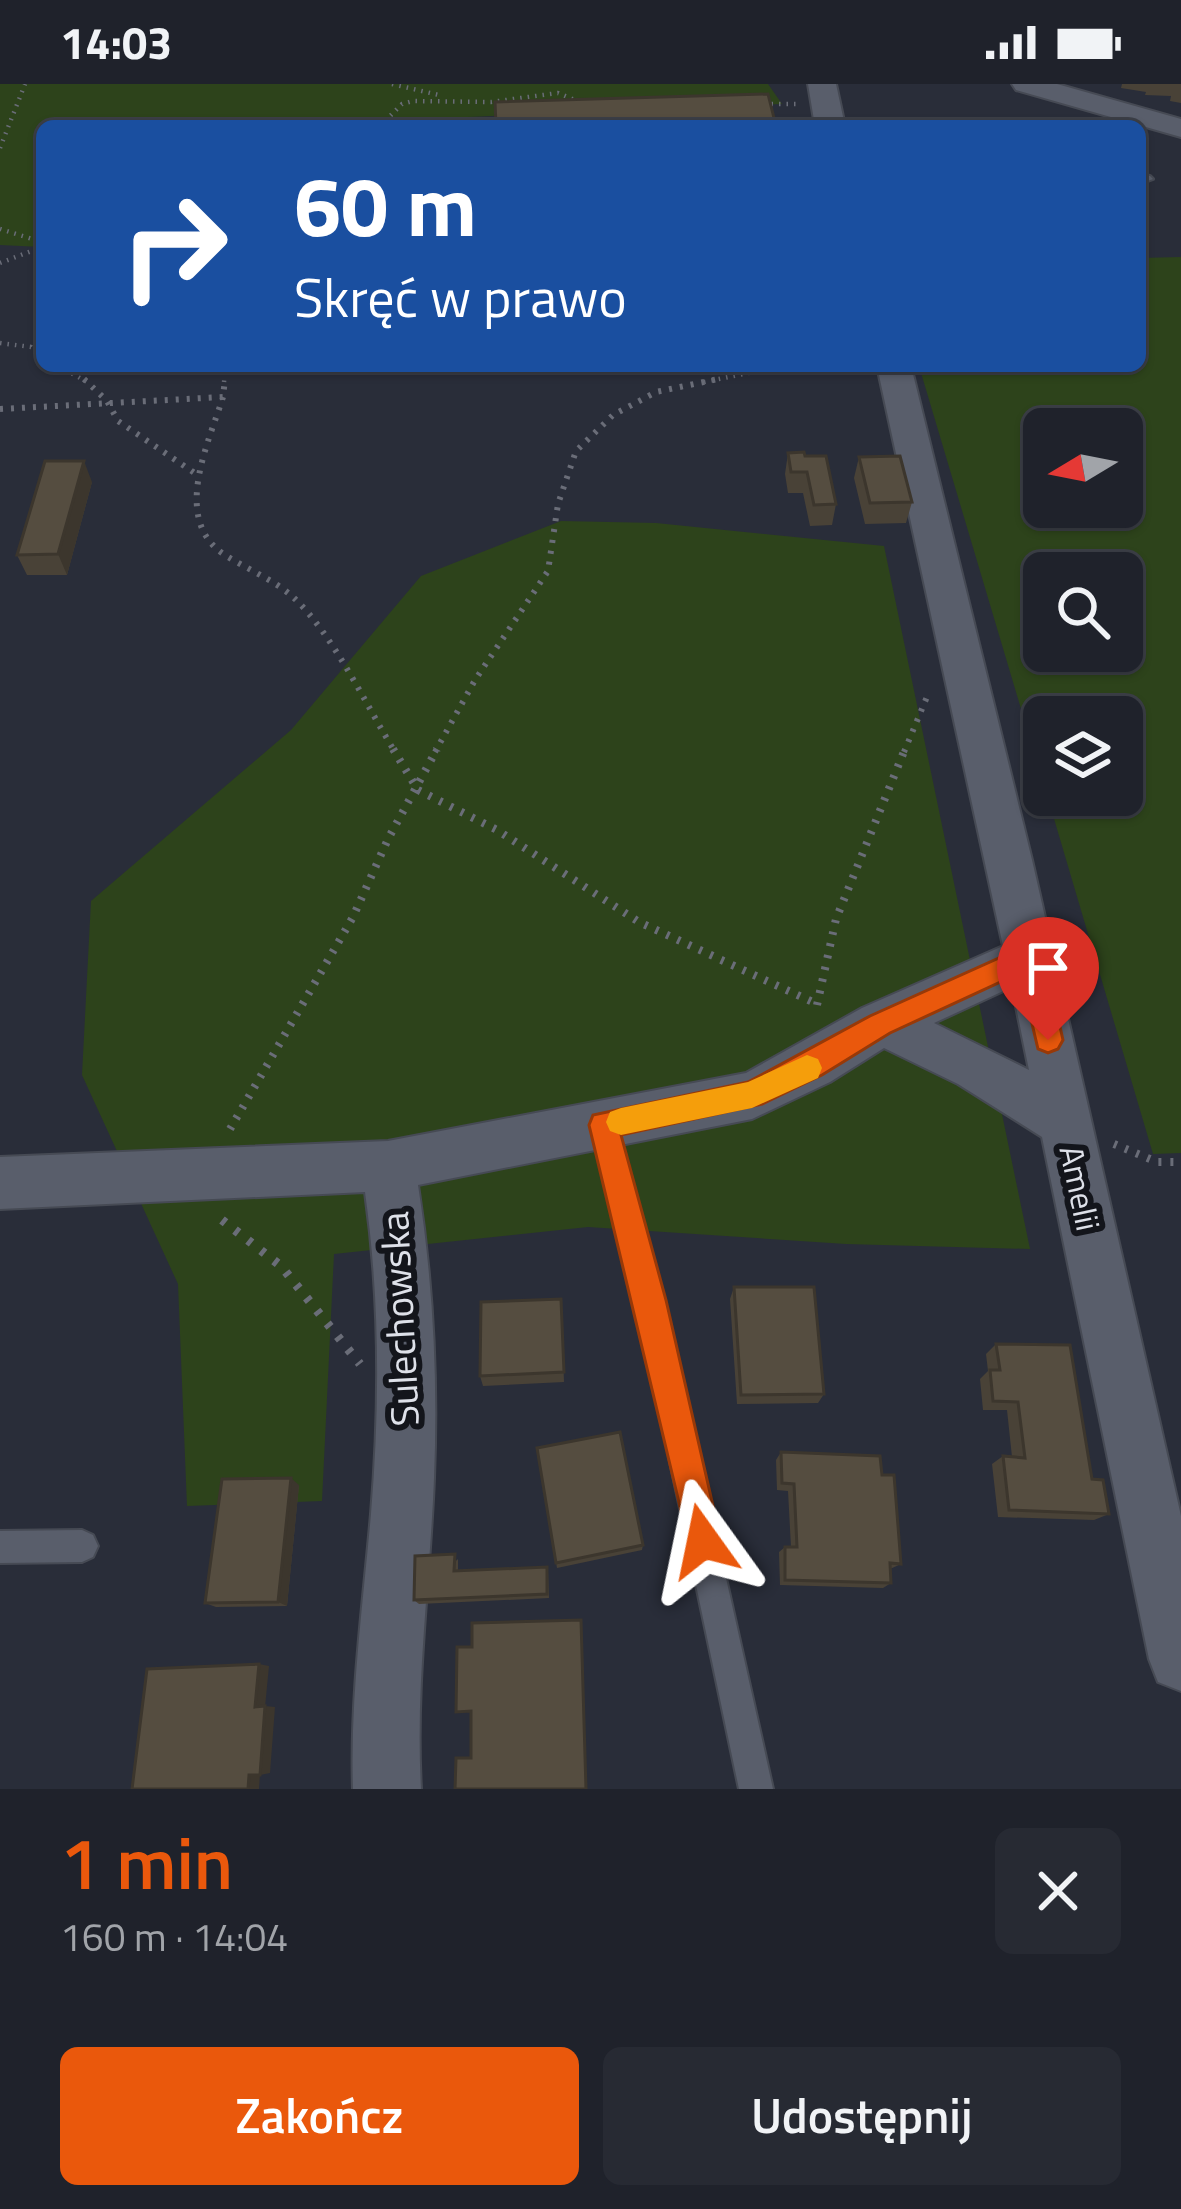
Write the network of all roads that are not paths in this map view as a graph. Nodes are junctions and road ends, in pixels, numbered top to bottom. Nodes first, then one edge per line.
1 (1026, 84) edge
2 (1181, 128) edge
3 (895, 372) edge
4 (1030, 956) junction
5 (880, 1024) junction
6 (1066, 1124) junction
7 (604, 1125) junction
8 (388, 1166) junction
9 (0, 1183) edge
10 (82, 1546) dead end
11 (0, 1547) edge
12 (1181, 1659) edge
13 (387, 1789) edge
14 (756, 1789) edge

1 - 2 street
3 - 4 street, Amelii
4 - 5 street
4 - 6 street, Amelii
5 - 6 street
5 - 7 street
6 - 12 street, Amelii
7 - 8 street
7 - 14 lane
8 - 9 street, Sulechowska
8 - 13 street, Sulechowska
10 - 11 lane

